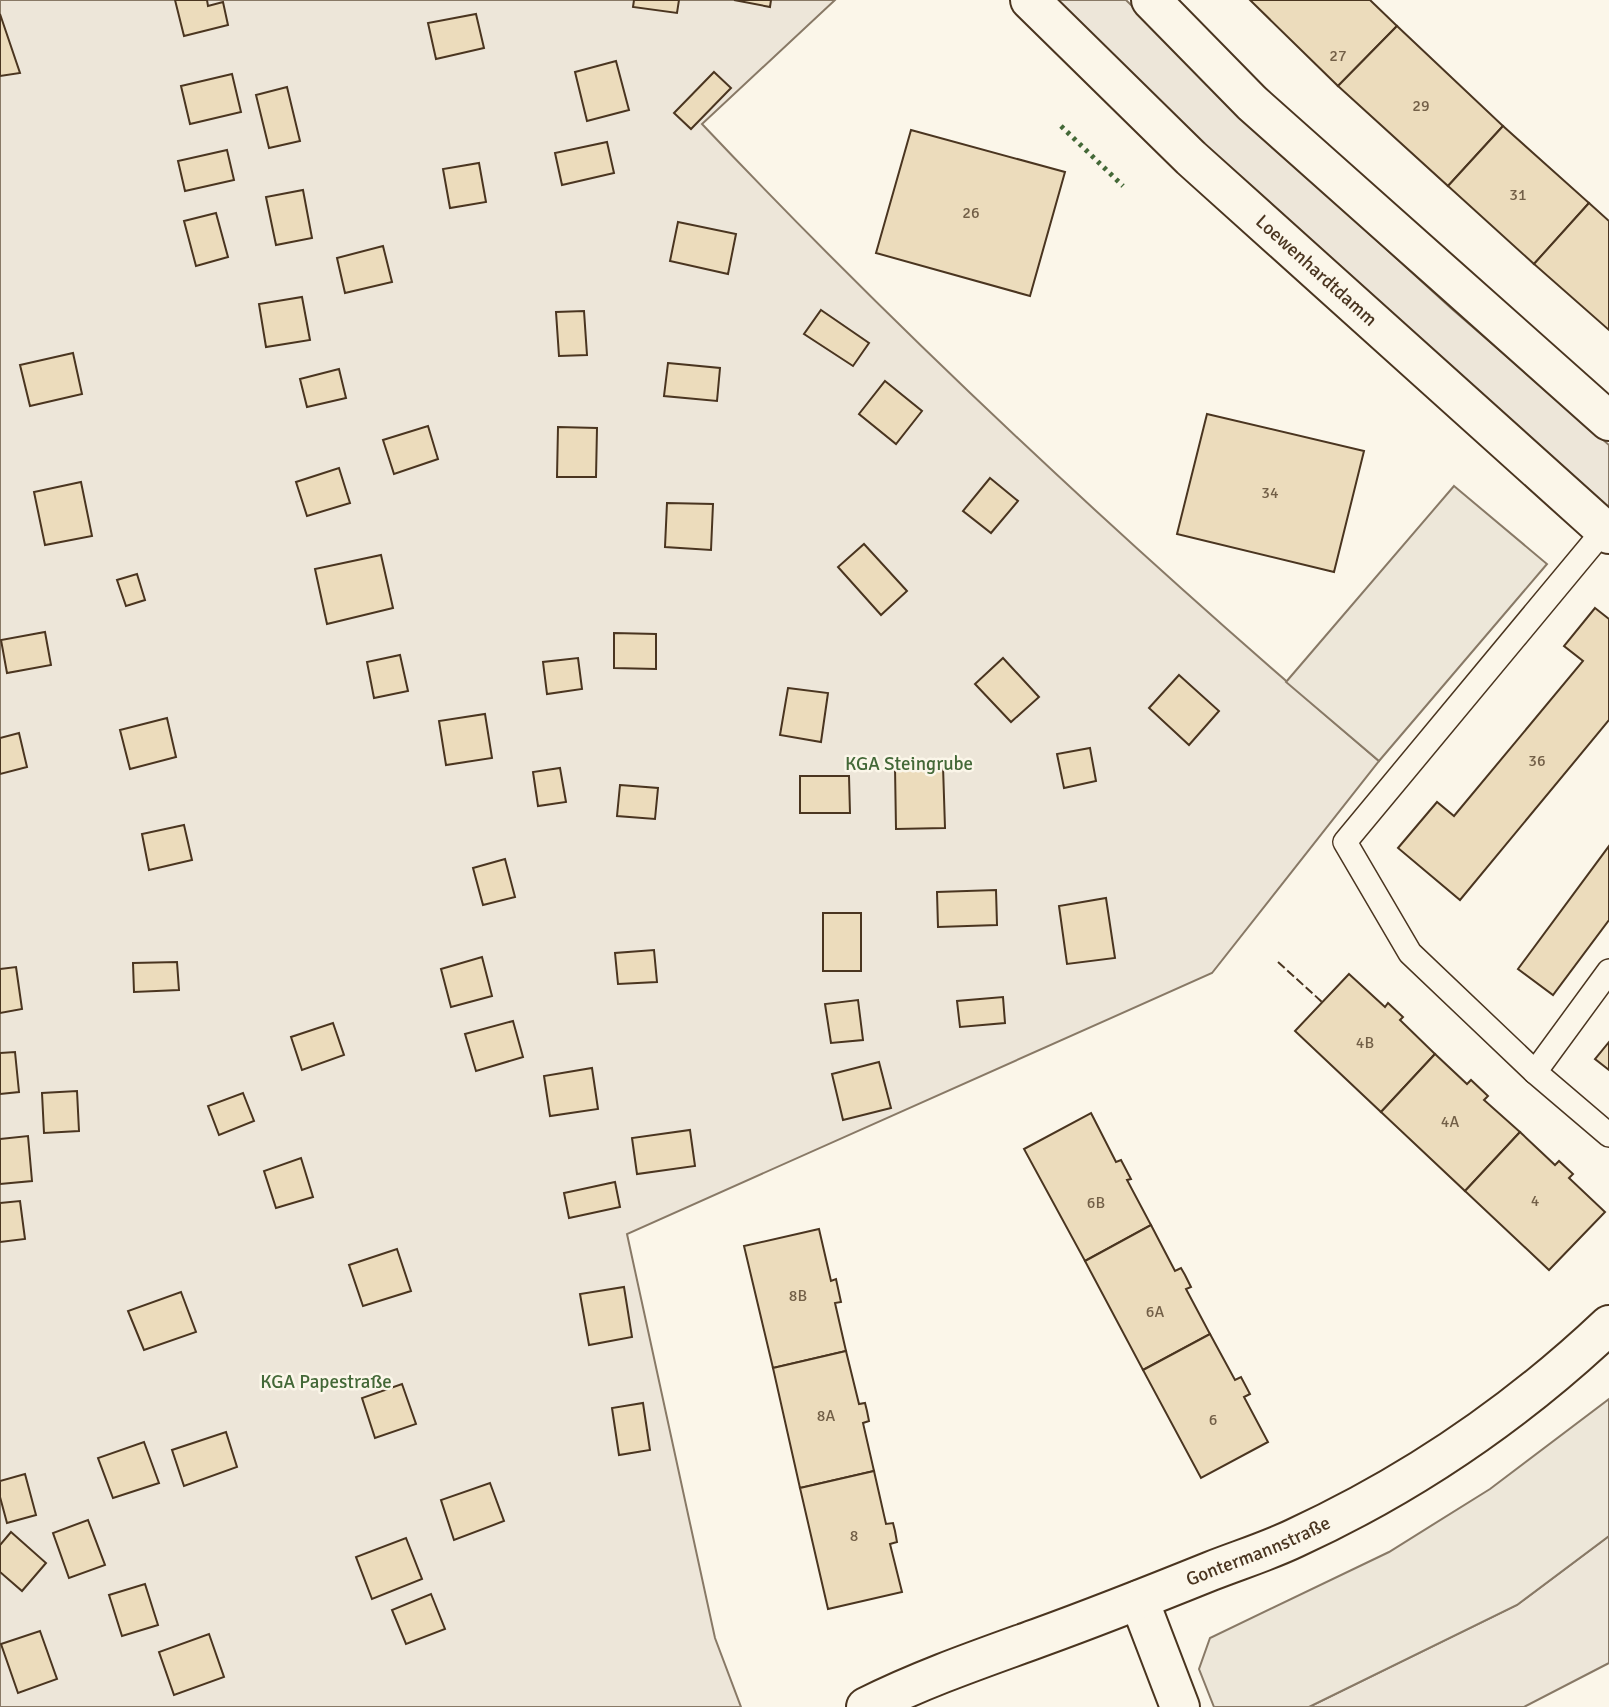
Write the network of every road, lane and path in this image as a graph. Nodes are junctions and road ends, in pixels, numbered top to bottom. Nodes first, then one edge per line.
1 (1030, 0) edge
2 (1152, 0) edge
3 (1609, 421) edge
4 (1606, 532) edge
5 (1609, 971) edge
6 (1535, 1072) junction
7 (1609, 1135) edge
8 (1609, 1325) edge
9 (1139, 1600) junction
10 (866, 1707) edge
11 (1180, 1707) edge

1 - 4 street, Loewenhardtdamm
2 - 3 street
4 - 6 lane
5 - 6 lane
6 - 7 lane
8 - 9 street, Gontermannstraße
9 - 10 street, Gontermannstraße
9 - 11 street

